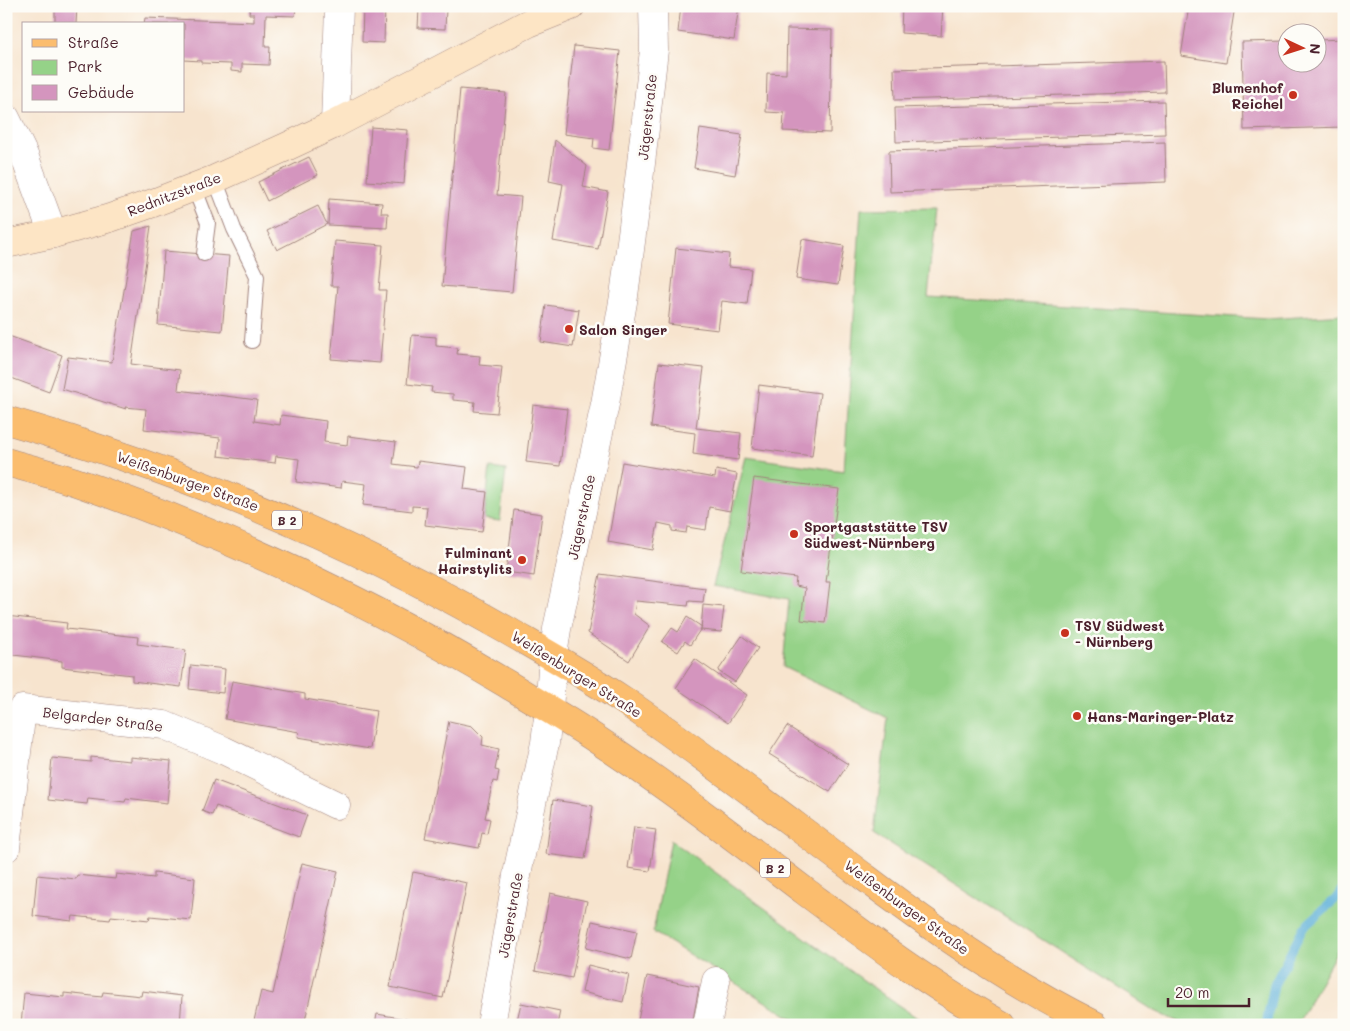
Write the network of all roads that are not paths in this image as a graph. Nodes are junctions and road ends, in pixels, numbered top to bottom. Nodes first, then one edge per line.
1 (339, 6) edge
2 (571, 6) edge
3 (653, 6) edge
4 (6, 118) edge
5 (335, 124) junction
6 (204, 183) junction
7 (53, 234) junction
8 (6, 244) edge
9 (204, 254) dead end
10 (252, 341) dead end
11 (6, 420) edge
12 (6, 462) edge
13 (553, 656) junction
14 (550, 709) junction
15 (336, 805) dead end
16 (6, 848) edge
17 (716, 981) dead end
18 (491, 1025) edge
19 (707, 1025) edge
20 (1002, 1025) edge
21 (1095, 1025) edge

1 - 5 street
2 - 5 main road, Rednitzstraße
3 - 13 street, Jägerstraße
4 - 7 street
5 - 6 main road, Rednitzstraße
6 - 7 main road, Rednitzstraße
6 - 9 lane
6 - 10 lane
7 - 8 main road, Rednitzstraße
11 - 13 main road, Weißenburger Straße / B 2
12 - 14 main road, B 2
13 - 14 street, Jägerstraße
13 - 21 main road, Weißenburger Straße / B 2
14 - 18 street, Jägerstraße
14 - 20 main road, B 2
15 - 16 street, Belgarder Straße
17 - 19 street

